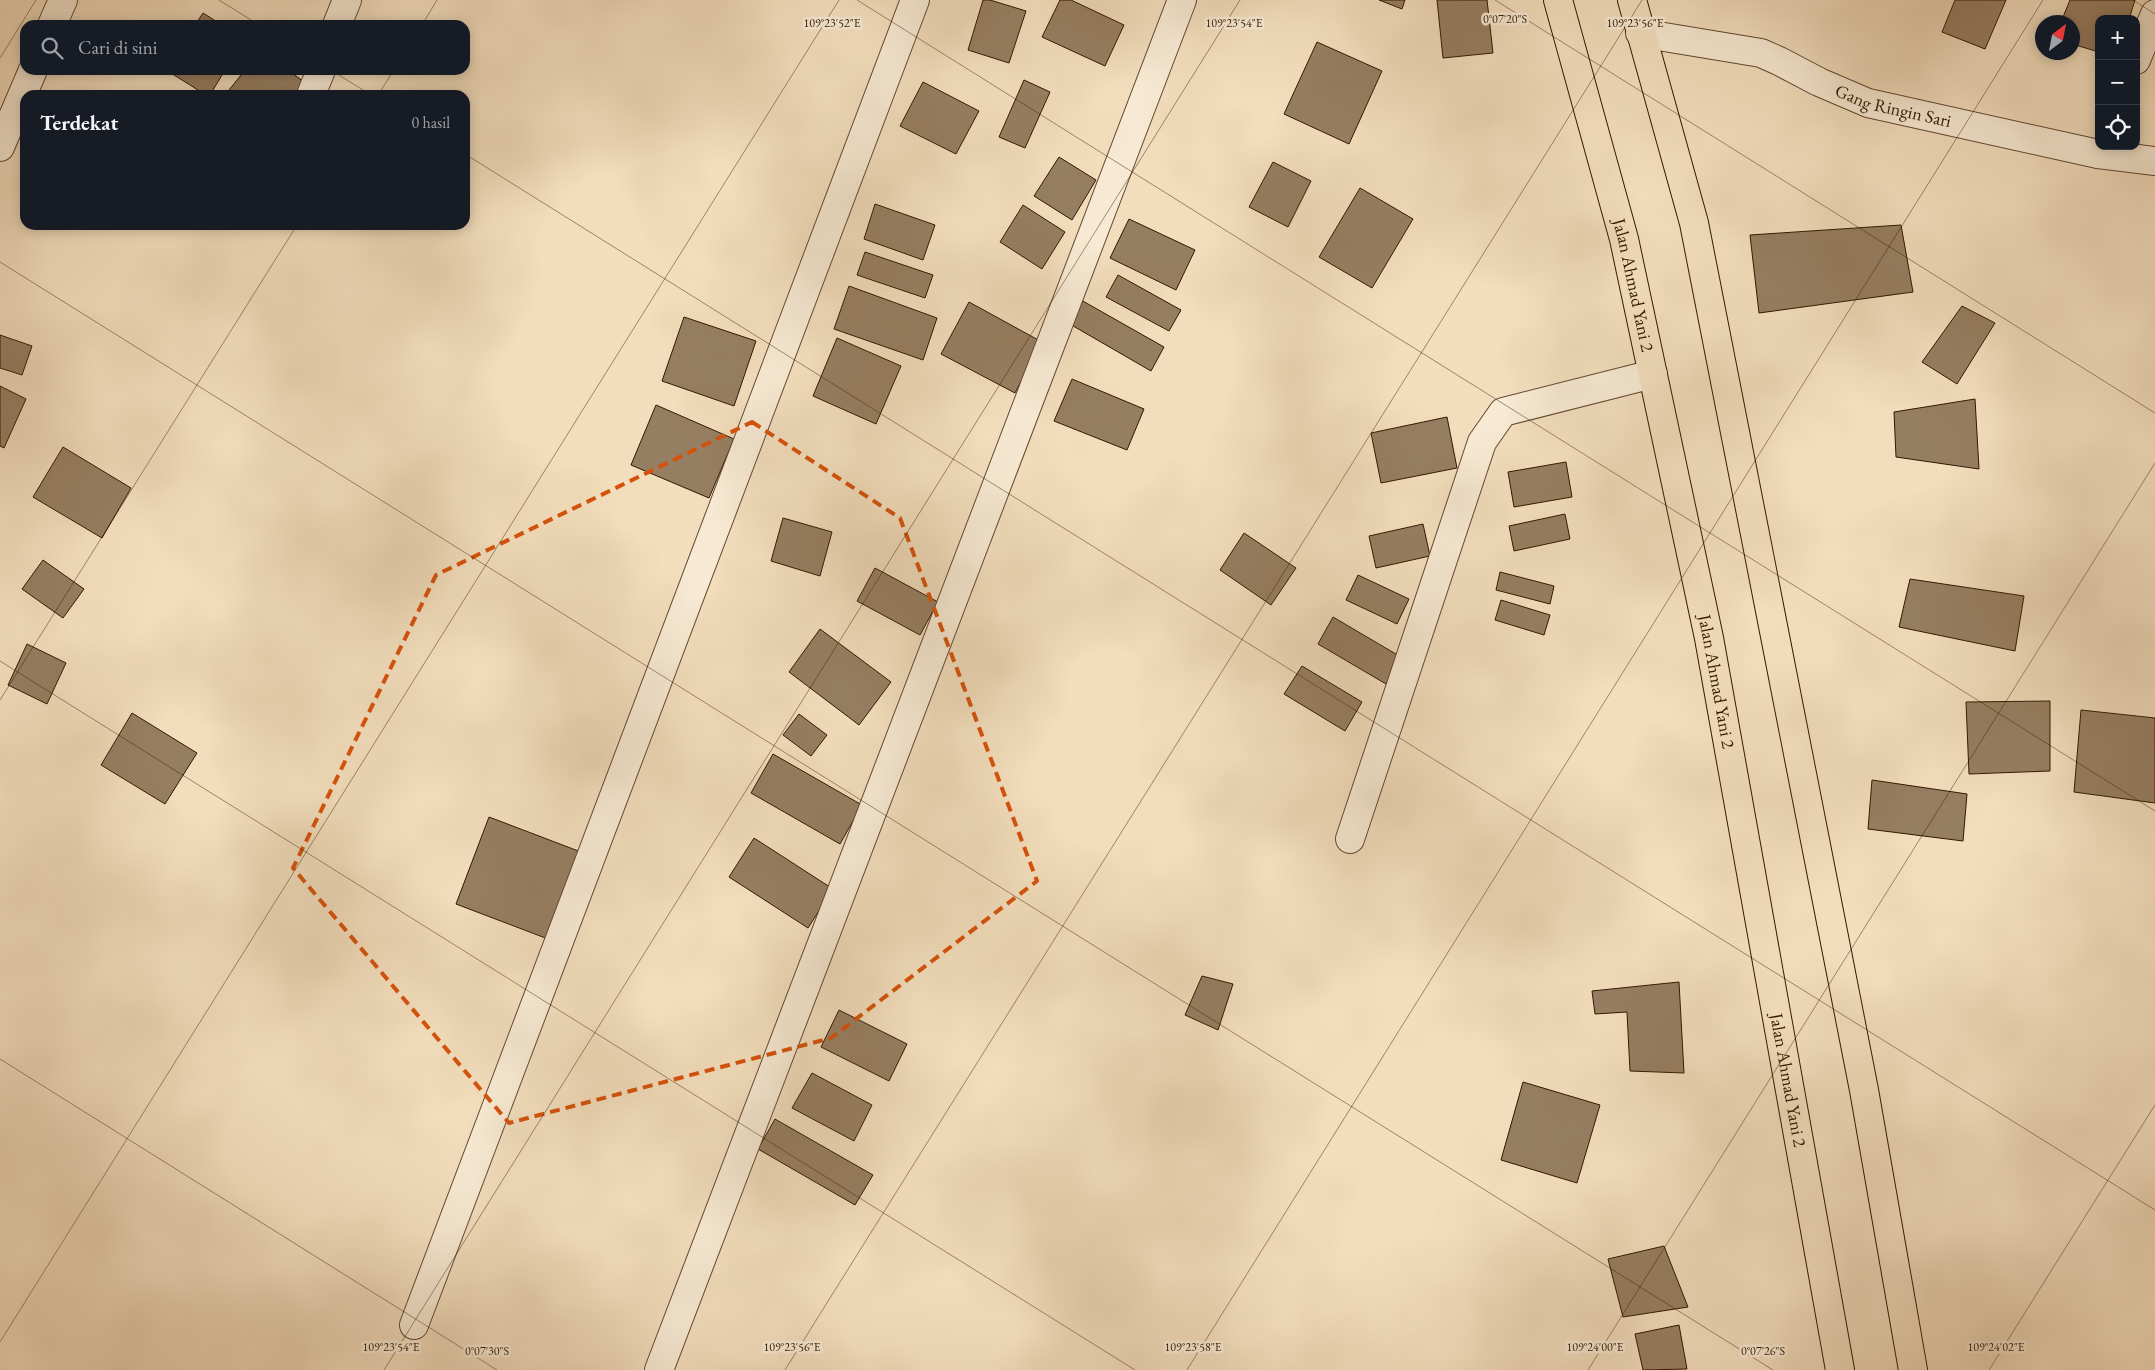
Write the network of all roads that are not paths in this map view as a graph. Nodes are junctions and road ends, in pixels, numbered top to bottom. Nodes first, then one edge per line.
1 (63, 0) edge
2 (347, 0) edge
3 (915, 0) edge
4 (1182, 0) edge
5 (1558, 0) edge
6 (1632, 0) edge
7 (2155, 14) edge
8 (54, 20) edge
9 (340, 20) edge
10 (1640, 33) junction
11 (2140, 50) edge
12 (31, 75) edge
13 (319, 75) edge
14 (24, 90) edge
15 (313, 90) edge
16 (20, 100) edge
17 (0, 147) edge
18 (2095, 148) edge
19 (2105, 150) edge
20 (2155, 161) edge
21 (1653, 374) junction
22 (1350, 839) dead end
23 (414, 1325) dead end
24 (659, 1370) edge
25 (1840, 1370) edge
26 (1913, 1370) edge

1 - 8 street
2 - 9 street
3 - 23 street
4 - 24 street
5 - 21 highway, Jalan Ahmad Yani 2
6 - 10 highway
7 - 11 street
10 - 18 street, Gang Ringin Sari
10 - 26 highway
12 - 14 street
13 - 15 street
16 - 17 street
19 - 20 street, Gang Ringin Sari
21 - 22 street
21 - 25 highway, Jalan Ahmad Yani 2

